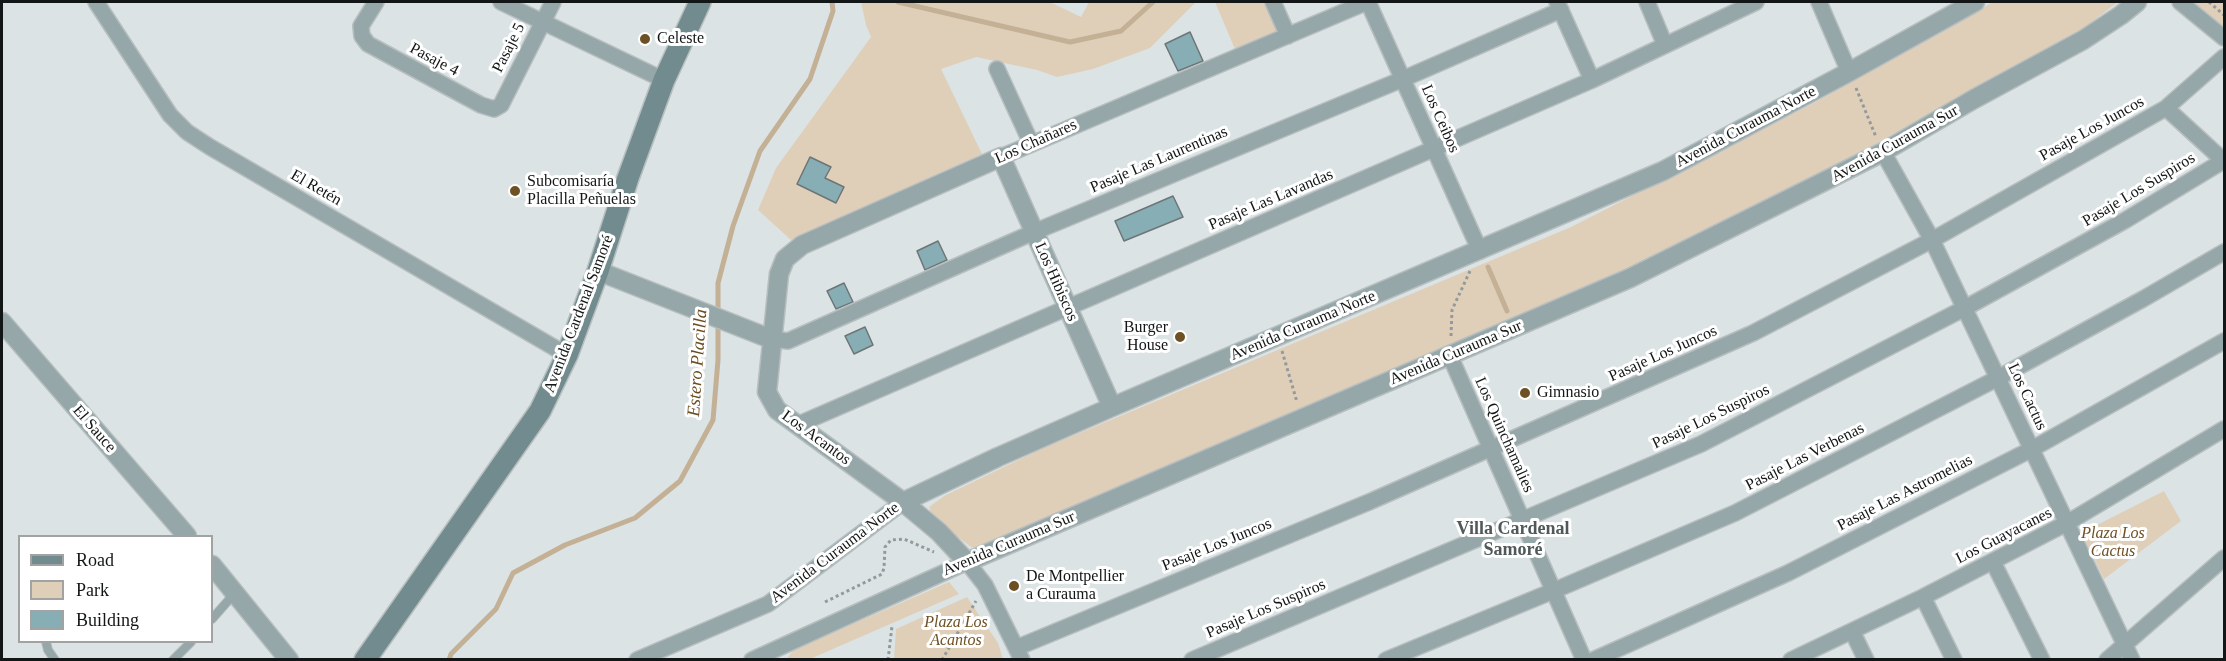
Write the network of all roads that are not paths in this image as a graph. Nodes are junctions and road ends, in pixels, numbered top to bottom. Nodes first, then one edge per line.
1 (96, 2) edge
2 (376, 2) edge
3 (501, 2) edge
4 (552, 2) edge
5 (699, 2) edge
6 (1273, 2) edge
7 (1367, 2) edge
8 (1647, 2) edge
9 (1756, 2) edge
10 (1819, 2) edge
11 (1975, 2) edge
12 (2138, 2) edge
13 (2180, 2) edge
14 (1559, 6) edge
15 (1732, 7) edge
16 (542, 22) junction
17 (1288, 36) junction
18 (2224, 38) edge
19 (1665, 45) junction
20 (2224, 57) edge
21 (998, 69) dead end
22 (1849, 72) junction
23 (1403, 79) junction
24 (664, 80) junction
25 (1592, 80) junction
26 (2166, 108) junction
27 (494, 109) joint
28 (1031, 143) junction
29 (1434, 149) junction
30 (1883, 152) junction
31 (1001, 157) junction
32 (2224, 161) edge
33 (1034, 232) junction
34 (1932, 240) junction
35 (1480, 251) junction
36 (2224, 252) edge
37 (598, 271) junction
38 (1068, 307) junction
39 (1965, 308) junction
40 (2, 322) edge
41 (771, 339) junction
42 (2224, 341) edge
43 (567, 355) junction
44 (1450, 356) junction
45 (1998, 378) junction
46 (1112, 407) junction
47 (797, 425) junction
48 (2224, 429) edge
49 (1490, 449) junction
50 (2032, 449) junction
51 (903, 502) junction
52 (1522, 520) junction
53 (2067, 523) junction
54 (185, 535) edge
55 (2224, 558) edge
56 (967, 562) junction
57 (1993, 562) junction
58 (213, 566) edge
59 (1553, 591) junction
60 (236, 592) junction
61 (1923, 597) junction
62 (213, 618) edge
63 (1852, 631) junction
64 (46, 643) edge
65 (191, 643) edge
66 (2124, 644) junction
67 (1019, 654) edge
68 (55, 660) edge
69 (173, 660) edge
70 (289, 660) edge
71 (365, 660) edge
72 (637, 660) edge
73 (752, 660) edge
74 (1192, 660) edge
75 (1386, 660) edge
76 (1584, 660) edge
77 (1593, 660) edge
78 (1791, 660) edge
79 (1866, 660) edge
80 (1954, 660) edge
81 (2042, 660) edge
82 (2107, 660) edge
83 (2132, 660) edge

1 - 43 street, El Retén
2 - 27 street, Pasaje 4
3 - 16 street
4 - 16 street, Pasaje 5
5 - 24 main road, Avenida Cardenal Samoré
6 - 17 street
7 - 17 street, Los Chañares
7 - 23 street, Los Ceibos
8 - 19 street
9 - 15 street, Pasaje Las Lavandas
10 - 22 street
11 - 22 street, Avenida Curauma Norte
12 - 30 street, Avenida Curauma Sur
13 - 18 street
14 - 23 street, Pasaje Las Laurentinas
14 - 25 street
15 - 19 street, Pasaje Las Lavandas
16 - 24 street
16 - 27 street, Pasaje 5
17 - 28 street, Los Chañares
19 - 25 street, Pasaje Las Lavandas
20 - 26 street, Pasaje Los Juncos
21 - 28 street
22 - 35 street, Avenida Curauma Norte
23 - 29 street, Los Ceibos
23 - 33 street, Pasaje Las Laurentinas
24 - 37 main road, Avenida Cardenal Samoré
25 - 29 street, Pasaje Las Lavandas
26 - 32 street
26 - 34 street, Pasaje Los Juncos
28 - 31 street, Los Chañares
29 - 35 street, Los Ceibos
29 - 38 street, Pasaje Las Lavandas
30 - 34 street, Los Cactus
30 - 44 street, Avenida Curauma Sur
31 - 33 street, Los Hibiscos
31 - 41 street, Los Chañares
32 - 39 street, Pasaje Los Suspiros
33 - 38 street, Los Hibiscos
33 - 41 street, Pasaje Las Laurentinas
34 - 39 street, Los Cactus
34 - 49 street, Pasaje Los Juncos
35 - 46 street, Avenida Curauma Norte
36 - 45 street, Pasaje Las Verbenas
37 - 41 street
37 - 43 main road, Avenida Cardenal Samoré
38 - 46 street, Los Hibiscos
38 - 47 street, Pasaje Las Lavandas
39 - 45 street, Los Cactus
39 - 52 street, Pasaje Los Suspiros
40 - 54 street, El Sauce
41 - 47 street, Los Acantos
42 - 50 street, Pasaje Las Astromelias
43 - 71 main road, Avenida Cardenal Samoré
44 - 49 street, Los Quinchamalies
44 - 56 street, Avenida Curauma Sur
45 - 50 street, Los Cactus
45 - 59 street, Pasaje Las Verbenas
46 - 51 street, Avenida Curauma Norte
47 - 51 street, Los Acantos
48 - 53 street, Los Guayacanes
49 - 52 street, Los Quinchamalies
49 - 67 street, Pasaje Los Juncos
50 - 53 street, Los Cactus
50 - 77 street, Pasaje Las Astromelias
51 - 56 street, Los Acantos
51 - 72 street, Avenida Curauma Norte
52 - 59 street, Los Quinchamalies
52 - 74 street, Pasaje Los Suspiros
53 - 57 street, Los Guayacanes
53 - 66 street, Los Cactus
55 - 66 street
56 - 67 street, Los Acantos
56 - 73 street, Avenida Curauma Sur
57 - 61 street, Los Guayacanes
57 - 81 street
58 - 60 street
59 - 75 street, Pasaje Las Verbenas
59 - 76 street, Los Quinchamalies
60 - 62 lane
60 - 70 street
61 - 63 street, Los Guayacanes
61 - 80 street
63 - 78 street, Los Guayacanes
63 - 79 street
64 - 68 lane
65 - 69 lane
66 - 82 street
66 - 83 street, Los Cactus

